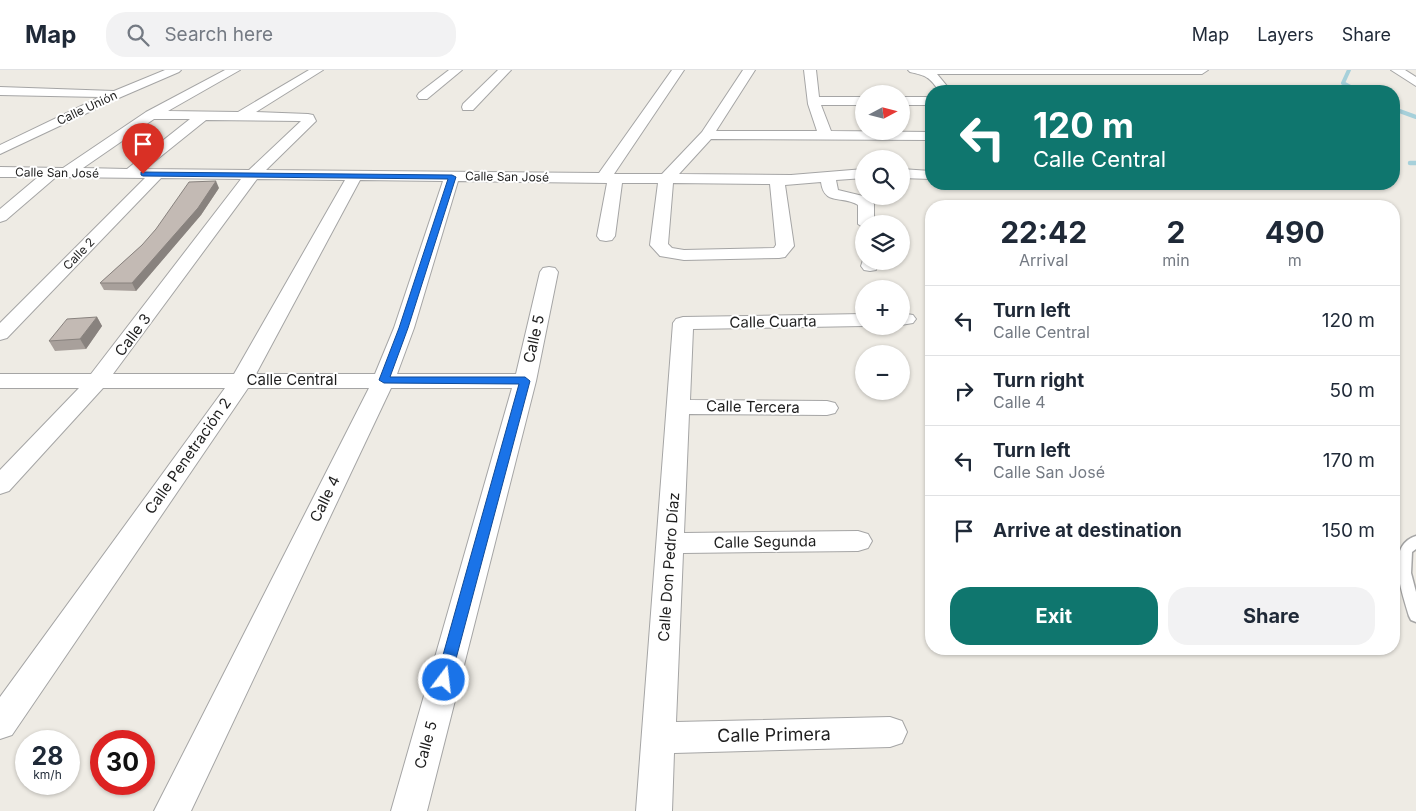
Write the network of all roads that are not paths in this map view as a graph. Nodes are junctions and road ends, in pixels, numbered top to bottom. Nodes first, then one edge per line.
1 (176, 70) edge
2 (234, 70) edge
3 (317, 70) edge
4 (456, 70) edge
5 (505, 70) edge
6 (678, 70) edge
7 (749, 70) edge
8 (810, 70) edge
9 (914, 70) edge
10 (925, 70) edge
11 (1040, 70) edge
12 (1202, 70) edge
13 (1397, 70) edge
14 (1416, 82) edge
15 (941, 85) edge
16 (0, 91) edge
17 (117, 94) junction
18 (423, 96) dead end
19 (814, 101) junction
20 (855, 101) edge
21 (910, 101) edge
22 (925, 101) edge
23 (468, 107) dead end
24 (150, 115) junction
25 (204, 116) junction
26 (241, 116) junction
27 (707, 135) junction
28 (827, 136) junction
29 (925, 136) edge
30 (0, 150) edge
31 (0, 172) edge
32 (59, 173) junction
33 (130, 174) junction
34 (157, 174) junction
35 (253, 174) junction
36 (855, 174) edge
37 (910, 174) edge
38 (356, 175) junction
39 (925, 175) edge
40 (452, 177) junction
41 (828, 177) junction
42 (609, 178) junction
43 (666, 180) junction
44 (777, 180) junction
45 (866, 215) edge
46 (0, 218) edge
47 (606, 236) dead end
48 (549, 272) dead end
49 (855, 320) edge
50 (683, 323) joint
51 (0, 334) edge
52 (0, 380) edge
53 (98, 380) junction
54 (242, 380) junction
55 (384, 380) junction
56 (525, 381) junction
57 (679, 407) junction
58 (827, 408) dead end
59 (0, 485) edge
60 (1416, 540) edge
61 (858, 541) dead end
62 (671, 544) junction
63 (1416, 616) edge
64 (0, 724) edge
65 (890, 732) dead end
66 (658, 738) junction
67 (172, 811) edge
68 (409, 811) edge
69 (654, 811) edge

1 - 17 street, Calle Unión
2 - 24 street
3 - 26 street
4 - 18 street
5 - 23 street
6 - 42 street
7 - 27 street
8 - 19 street
9 - 10 street
10 - 11 street
10 - 15 street
11 - 12 street
13 - 14 street
16 - 17 street
17 - 30 street, Calle Unión
19 - 20 street
19 - 28 street
21 - 22 street
24 - 25 street
24 - 32 street
25 - 26 street
25 - 33 street
26 - 35 street, Calle 3
27 - 28 street
27 - 43 street
28 - 29 street
31 - 32 street, Calle San José
32 - 33 street, Calle San José
32 - 46 street
33 - 34 street, Calle San José
34 - 35 street, Calle San José
34 - 51 street, Calle 2
35 - 38 street, Calle San José
35 - 53 street, Calle 3
36 - 41 street, Calle San José
37 - 39 street
38 - 40 street, Calle San José
38 - 54 street, Calle Penetración 2
40 - 42 street, Calle San José
40 - 55 street, Calle 4
41 - 44 street, Calle San José
41 - 45 street
42 - 43 street, Calle San José
42 - 47 street
43 - 44 street, Calle San José
43 - 44 street
48 - 56 street, Calle 5
49 - 50 street, Calle Cuarta
50 - 57 street, Calle Don Pedro Díaz
52 - 53 street, Calle Central
53 - 54 street, Calle Central
53 - 59 street, Calle 3
54 - 55 street, Calle Central
54 - 64 street, Calle Penetración 2
55 - 56 street, Calle Central
55 - 67 street, Calle 4
56 - 68 street, Calle 5
57 - 58 street, Calle Tercera
57 - 62 street, Calle Don Pedro Díaz
60 - 63 lane
61 - 62 street, Calle Segunda
62 - 66 street, Calle Don Pedro Díaz
65 - 66 street, Calle Primera
66 - 69 street, Calle Don Pedro Díaz

